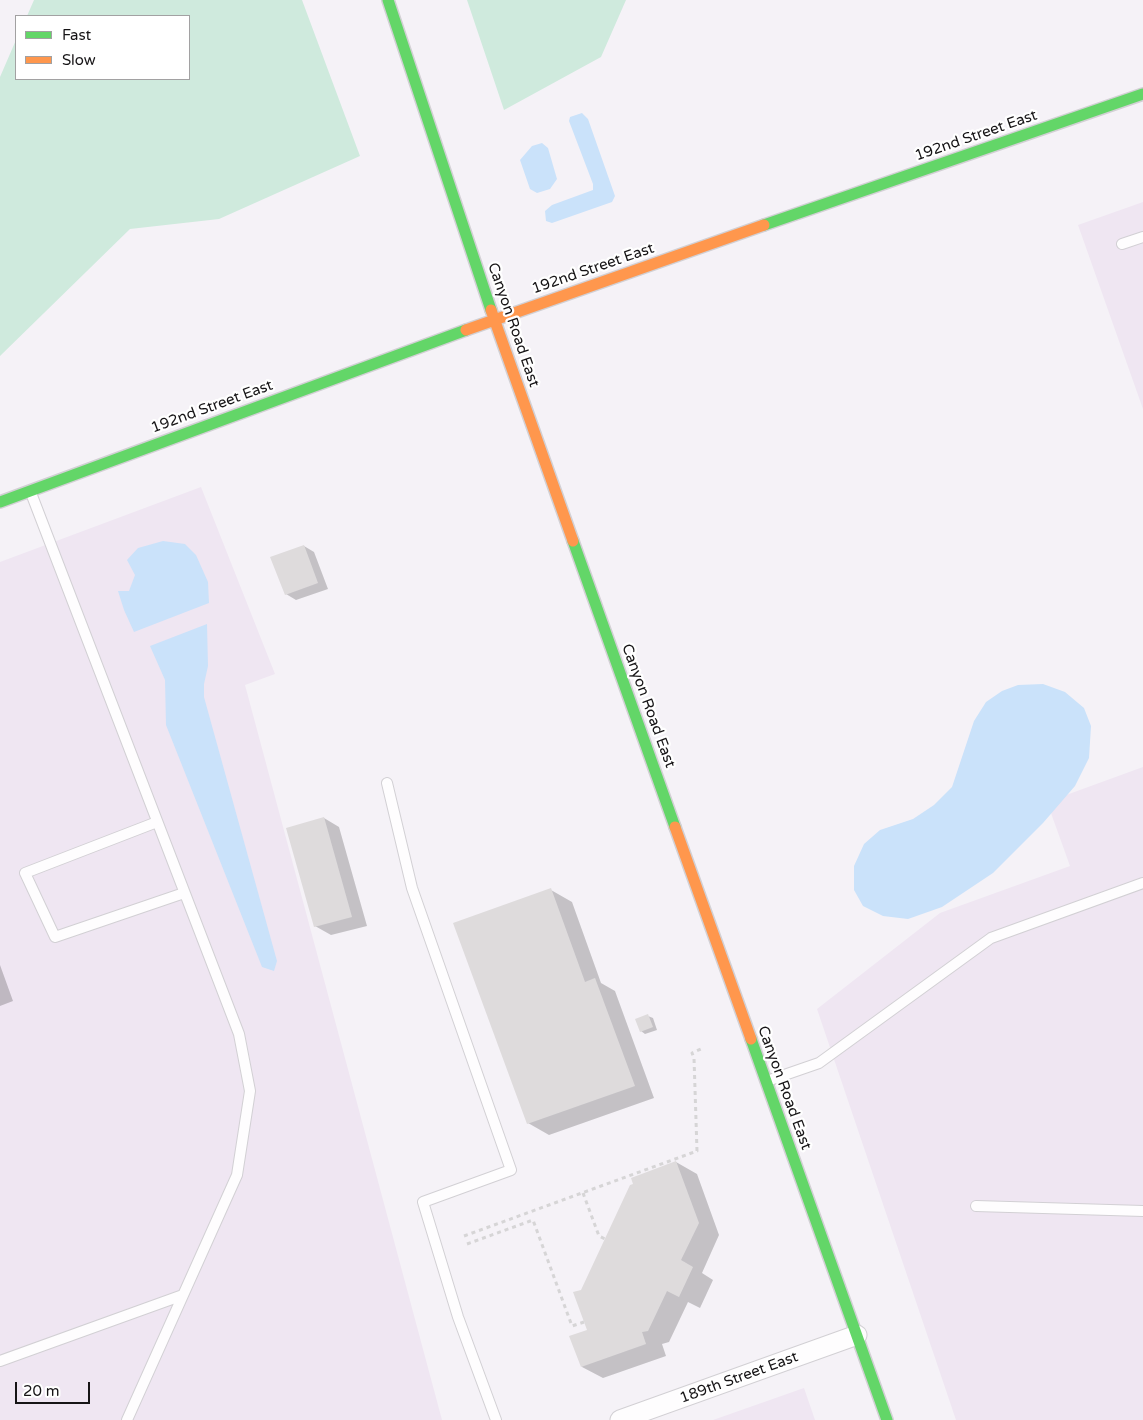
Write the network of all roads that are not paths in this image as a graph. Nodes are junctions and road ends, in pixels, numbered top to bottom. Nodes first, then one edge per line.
1 (388, 0) edge
2 (1143, 94) edge
3 (1143, 237) edge
4 (1122, 244) dead end
5 (494, 319) junction
6 (30, 490) junction
7 (0, 502) edge
8 (387, 783) dead end
9 (157, 822) junction
10 (1143, 883) edge
11 (184, 893) junction
12 (766, 1081) junction
13 (976, 1206) dead end
14 (1143, 1211) edge
15 (183, 1294) junction
16 (857, 1335) junction
17 (0, 1361) edge
18 (127, 1420) edge
19 (496, 1420) edge
20 (620, 1420) edge
21 (887, 1420) edge

1 - 5 main road, Canyon Road East
2 - 5 main road, 192nd Street East
3 - 4 lane
5 - 6 main road, 192nd Street East
5 - 12 main road, Canyon Road East
6 - 7 main road, 192nd Street East
6 - 9 lane
8 - 19 lane
9 - 11 lane
9 - 11 lane
10 - 12 lane
11 - 15 lane
12 - 16 main road, Canyon Road East
13 - 14 lane
15 - 17 lane
15 - 18 lane
16 - 20 street, 189th Street East
16 - 21 main road, Canyon Road East

